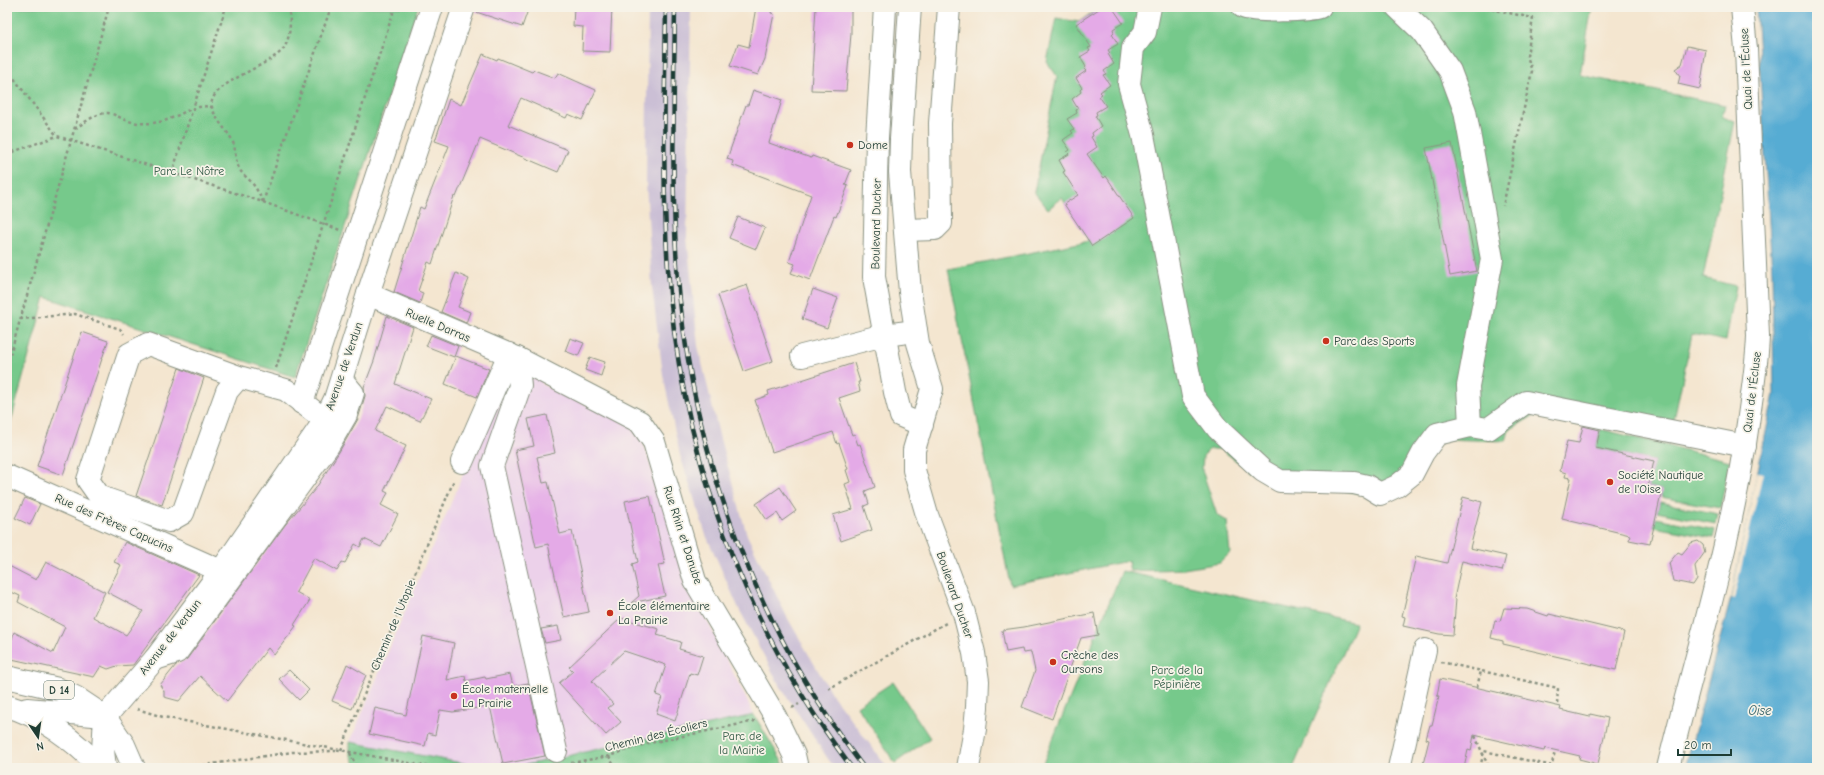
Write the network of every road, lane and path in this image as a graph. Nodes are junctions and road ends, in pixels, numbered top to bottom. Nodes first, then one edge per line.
1 (109, 7) edge
2 (226, 7) edge
3 (288, 7) edge
4 (331, 7) edge
5 (395, 7) edge
6 (432, 7) edge
7 (464, 7) edge
8 (885, 7) edge
9 (910, 7) edge
10 (949, 7) edge
11 (1150, 7) edge
12 (1243, 7) edge
13 (1320, 7) edge
14 (1397, 7) edge
15 (1480, 7) edge
16 (1742, 7) edge
17 (7, 69) edge
18 (194, 107) junction
19 (212, 107) junction
20 (878, 127) junction
21 (75, 129) junction
22 (901, 129) junction
23 (57, 136) junction
24 (72, 140) junction
25 (7, 154) edge
26 (172, 173) junction
27 (263, 202) junction
28 (1502, 214) dead end
29 (324, 224) junction
30 (905, 230) junction
31 (357, 237) junction
32 (368, 294) junction
33 (20, 319) junction
34 (916, 331) junction
35 (884, 335) junction
36 (138, 349) junction
37 (8, 354) edge
38 (513, 356) junction
39 (802, 356) dead end
40 (7, 366) edge
41 (239, 376) junction
42 (342, 380) junction
43 (270, 386) junction
44 (302, 403) junction
45 (324, 420) junction
46 (922, 425) junction
47 (1470, 426) junction
48 (1745, 446) junction
49 (462, 462) joint
50 (7, 476) edge
51 (221, 570) junction
52 (964, 613) junction
53 (1424, 654) joint
54 (156, 659) junction
55 (1481, 671) junction
56 (7, 677) edge
57 (1477, 687) dead end
58 (828, 689) dead end
59 (1557, 705) dead end
60 (9, 706) edge
61 (111, 710) junction
62 (776, 716) junction
63 (1475, 736) dead end
64 (340, 750) junction
65 (1555, 751) dead end
66 (350, 752) junction
67 (1484, 753) junction
68 (610, 756) junction
69 (560, 758) joint
70 (1552, 767) edge
71 (100, 768) edge
72 (105, 768) edge
73 (134, 768) edge
74 (185, 768) edge
75 (357, 768) edge
76 (436, 768) edge
77 (615, 768) edge
78 (797, 768) edge
79 (968, 768) edge
80 (1398, 768) edge
81 (1480, 768) edge
82 (1488, 768) edge
83 (1562, 768) edge
84 (1668, 768) edge

1 - 21 path
2 - 18 path
3 - 19 path
4 - 27 path
5 - 29 path
6 - 31 street
7 - 32 street, Avenue de Verdun
8 - 20 street, Boulevard Ducher
9 - 22 street, Boulevard Ducher
10 - 30 street
11 - 47 street
12 - 13 street
14 - 47 street
15 - 28 path
16 - 48 street, Quai de l'Écluse
17 - 23 path
18 - 19 path
18 - 21 path
18 - 26 path
19 - 27 path
20 - 22 street
20 - 35 street, Boulevard Ducher
21 - 24 path
22 - 30 street, Boulevard Ducher
23 - 24 path
23 - 25 path
24 - 26 path
24 - 33 path
26 - 27 path
27 - 29 path
29 - 31 path
29 - 43 path
30 - 34 street, Boulevard Ducher
31 - 44 street
32 - 38 street, Ruelle Darras
32 - 42 street, Avenue de Verdun
33 - 36 path
33 - 37 path
34 - 35 street
34 - 46 street, Boulevard Ducher
35 - 39 street
35 - 46 street, Boulevard Ducher
36 - 41 street
36 - 41 street
37 - 40 path
38 - 49 street
38 - 62 street, Rue Rhin et Danube
38 - 69 street
41 - 43 street
42 - 45 street, Avenue de Verdun
42 - 54 street
43 - 44 street
44 - 45 street
45 - 51 street, Avenue de Verdun
46 - 52 street, Boulevard Ducher
47 - 48 street
48 - 84 street, Quai de l'Écluse
49 - 64 path, Chemin de l'Utopie
50 - 51 street, Rue des Frères Capucins
51 - 54 street, Avenue de Verdun
52 - 58 path
52 - 79 street, Boulevard Ducher
53 - 55 path
53 - 80 street
54 - 61 street, Avenue de Verdun
55 - 57 path
55 - 59 path
56 - 61 street, D 14
60 - 61 street, D 14
60 - 71 street, D 14
61 - 64 path
61 - 72 street
61 - 73 street, D 14
62 - 68 path, Chemin des Écoliers
62 - 78 street, Rue Rhin et Danube
63 - 67 path
64 - 66 path
64 - 74 path
65 - 70 path
66 - 75 path
66 - 76 path
67 - 70 path
67 - 81 path
67 - 82 path
68 - 69 path, Chemin des Écoliers
68 - 77 path
70 - 83 path

